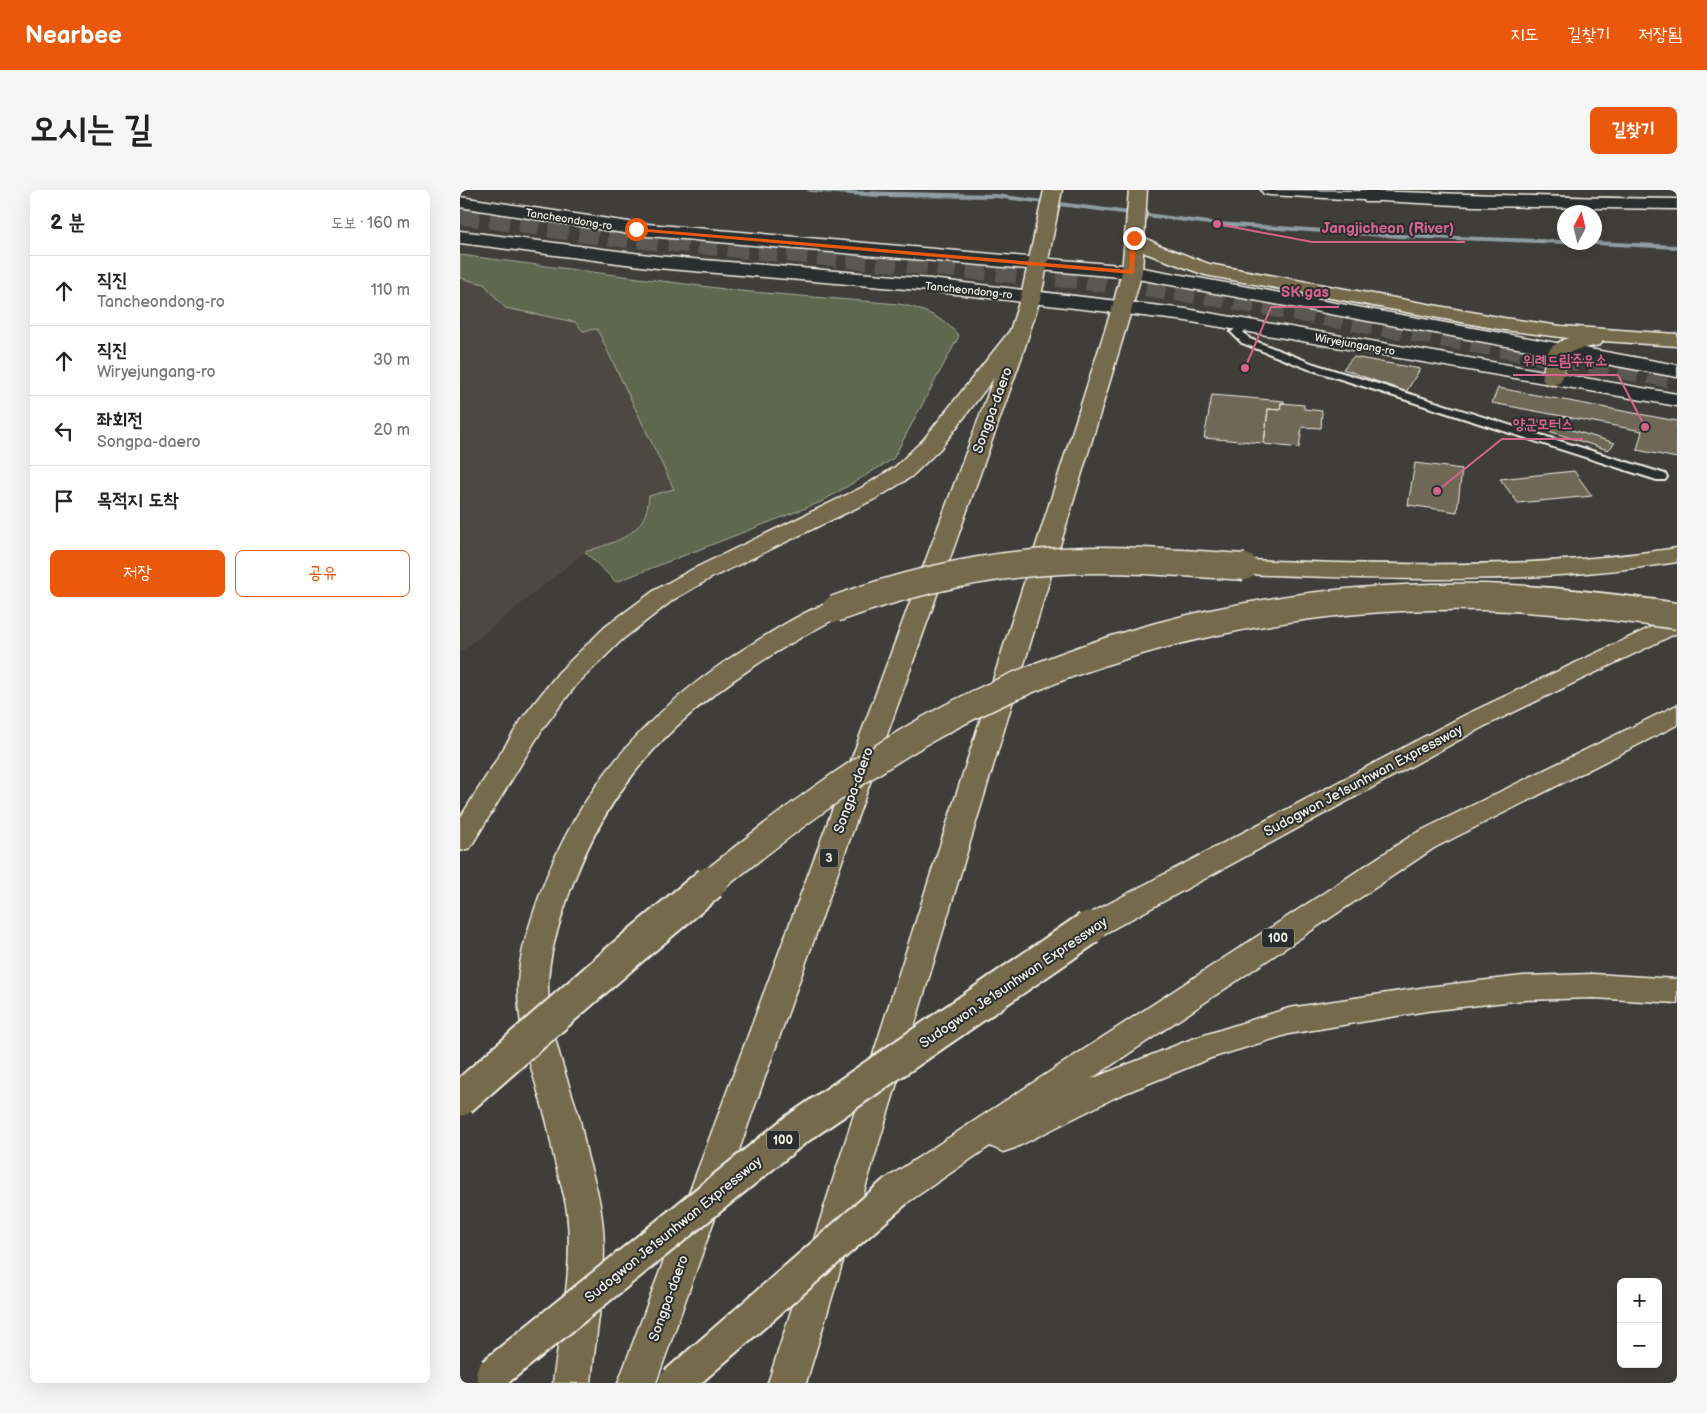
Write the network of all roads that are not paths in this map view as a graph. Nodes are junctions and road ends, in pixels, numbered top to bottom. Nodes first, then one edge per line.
1 (1053, 190) edge
2 (1138, 190) edge
3 (1270, 190) edge
4 (1370, 194) edge
5 (460, 202) edge
6 (1677, 204) edge
7 (1134, 232) junction
8 (460, 237) edge
9 (1036, 263) junction
10 (1132, 272) junction
11 (1031, 296) junction
12 (1122, 308) junction
13 (1246, 325) junction
14 (1020, 332) junction
15 (1627, 337) junction
16 (1677, 340) edge
17 (1558, 350) junction
18 (1677, 371) edge
19 (1552, 378) junction
20 (1677, 400) edge
21 (1660, 477) dead end
22 (1677, 555) edge
23 (1677, 616) edge
24 (1677, 623) edge
25 (1677, 714) edge
26 (460, 842) edge
27 (1677, 991) edge
28 (460, 1099) edge
29 (896, 1191) junction
30 (487, 1378) edge
31 (572, 1383) edge
32 (637, 1383) edge
33 (676, 1383) edge
34 (787, 1383) edge

1 - 9 main road, Songpa-daero / 3
2 - 7 main road
3 - 4 main road
4 - 6 main road
5 - 9 main road, Tancheondong-ro
7 - 10 main road
7 - 15 main road
8 - 11 main road, Tancheondong-ro
9 - 10 main road
9 - 11 main road, Songpa-daero / 3
10 - 12 main road
10 - 17 main road
11 - 12 main road, Wiryejungang-ro
11 - 14 main road, Songpa-daero / 3
12 - 13 main road, Wiryejungang-ro
12 - 34 main road
13 - 19 main road, Wiryejungang-ro
13 - 21 lane
14 - 26 main road
14 - 32 main road, Songpa-daero / 3
15 - 16 main road
15 - 17 main road
17 - 18 main road
17 - 19 main road
19 - 20 main road, Wiryejungang-ro
22 - 31 main road, bridge
23 - 28 main road, bridge
24 - 30 main road, Sudogwon Je1sunhwan Expressway / 100, bridge
25 - 29 main road, 100
27 - 29 main road
29 - 33 main road, 100, bridge

